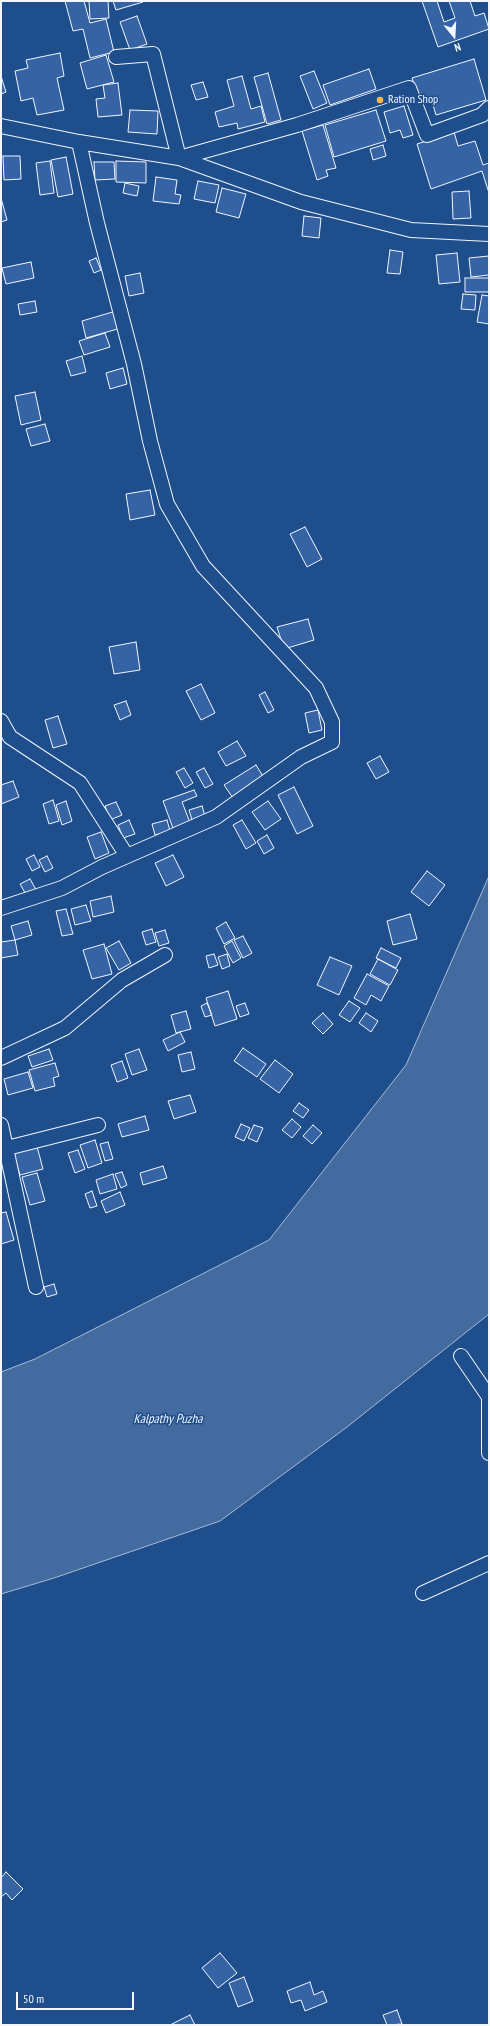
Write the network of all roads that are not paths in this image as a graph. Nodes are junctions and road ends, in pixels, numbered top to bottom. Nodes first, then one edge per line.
1 (116, 57) dead end
2 (489, 108) edge
3 (1, 126) edge
4 (79, 142) junction
5 (179, 158) junction
6 (489, 234) edge
7 (1, 720) edge
8 (127, 856) junction
9 (1, 908) edge
10 (165, 955) dead end
11 (1, 1058) edge
12 (1, 1125) edge
13 (98, 1125) dead end
14 (7, 1148) junction
15 (36, 1287) dead end
16 (461, 1356) dead end
17 (489, 1453) edge
18 (489, 1563) edge
19 (424, 1593) dead end

1 - 5 street
2 - 5 street
3 - 4 street
4 - 5 street
4 - 8 street
5 - 6 street
7 - 8 street
8 - 9 street
10 - 11 street
12 - 14 street
13 - 14 street
14 - 15 street
16 - 17 street
18 - 19 street

